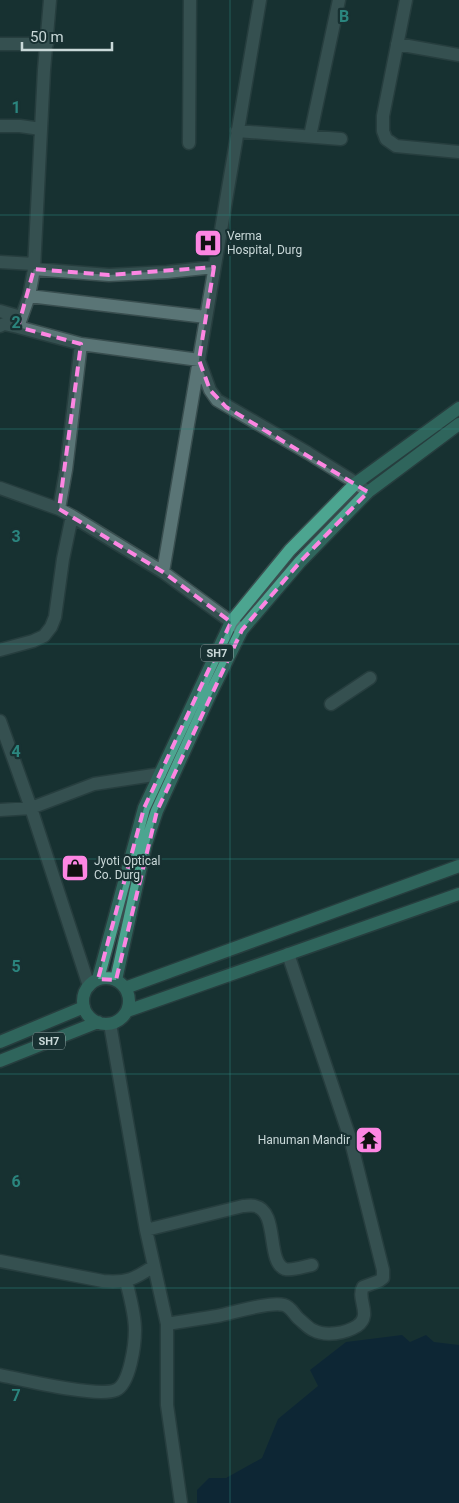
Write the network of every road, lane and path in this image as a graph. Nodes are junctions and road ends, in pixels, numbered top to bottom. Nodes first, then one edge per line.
1 (50, 0) edge
2 (190, 0) edge
3 (260, 0) edge
4 (339, 0) edge
5 (406, 0) edge
6 (0, 44) edge
7 (47, 44) junction
8 (398, 44) junction
9 (459, 55) edge
10 (0, 126) edge
11 (41, 129) junction
12 (238, 131) junction
13 (310, 136) junction
14 (341, 138) dead end
15 (189, 143) dead end
16 (459, 152) edge
17 (0, 262) edge
18 (34, 267) junction
19 (214, 267) junction
20 (29, 296) junction
21 (0, 311) edge
22 (206, 317) junction
23 (20, 322) junction
24 (0, 326) edge
25 (81, 344) junction
26 (198, 360) junction
27 (459, 408) edge
28 (459, 424) edge
29 (356, 482) junction
30 (0, 488) edge
31 (368, 492) junction
32 (59, 509) junction
33 (72, 516) junction
34 (163, 572) junction
35 (232, 622) junction
36 (242, 630) junction
37 (0, 650) edge
38 (370, 678) dead end
39 (331, 704) dead end
40 (0, 721) edge
41 (160, 774) junction
42 (31, 808) junction
43 (0, 810) edge
44 (459, 866) edge
45 (459, 894) edge
46 (288, 954) junction
47 (93, 983) junction
48 (121, 984) junction
49 (84, 1007) junction
50 (127, 1011) junction
51 (104, 1023) junction
52 (0, 1042) edge
53 (0, 1061) edge
54 (146, 1230) junction
55 (0, 1261) edge
56 (312, 1265) dead end
57 (154, 1266) junction
58 (126, 1282) junction
59 (167, 1324) junction
60 (0, 1375) edge
61 (181, 1503) edge

1 - 7 street
2 - 15 street
3 - 12 street
4 - 13 street
5 - 8 street
6 - 7 street
7 - 11 street
8 - 9 street
8 - 16 street
10 - 11 street
11 - 18 street
12 - 13 street
12 - 19 street
13 - 14 street
17 - 18 street
18 - 19 street
18 - 20 street
19 - 22 street
20 - 22 street
20 - 23 street
21 - 23 street
22 - 26 street
23 - 24 street
23 - 25 street
25 - 26 street
25 - 32 street
26 - 29 street
26 - 34 street
27 - 29 main road, SH7
28 - 31 main road, SH7
29 - 31 street
29 - 35 main road, SH7
30 - 32 street
31 - 36 main road, SH7
32 - 33 street
33 - 34 street
33 - 37 street
34 - 35 street
35 - 36 street
35 - 41 main road, SH7
36 - 48 main road, SH7
38 - 39 street
40 - 42 street
41 - 42 street
41 - 47 main road, SH7
42 - 43 street
42 - 47 street
44 - 48 main road
45 - 46 main road
46 - 50 main road
46 - 59 street
47 - 48 main road
47 - 49 main road, SH7
48 - 50 main road, SH7
49 - 51 main road
49 - 52 main road, SH7
50 - 51 main road, SH7
51 - 53 main road, SH7
51 - 54 street
54 - 56 street
54 - 57 street
55 - 58 street
57 - 58 street
57 - 59 street
58 - 60 street
59 - 61 street

